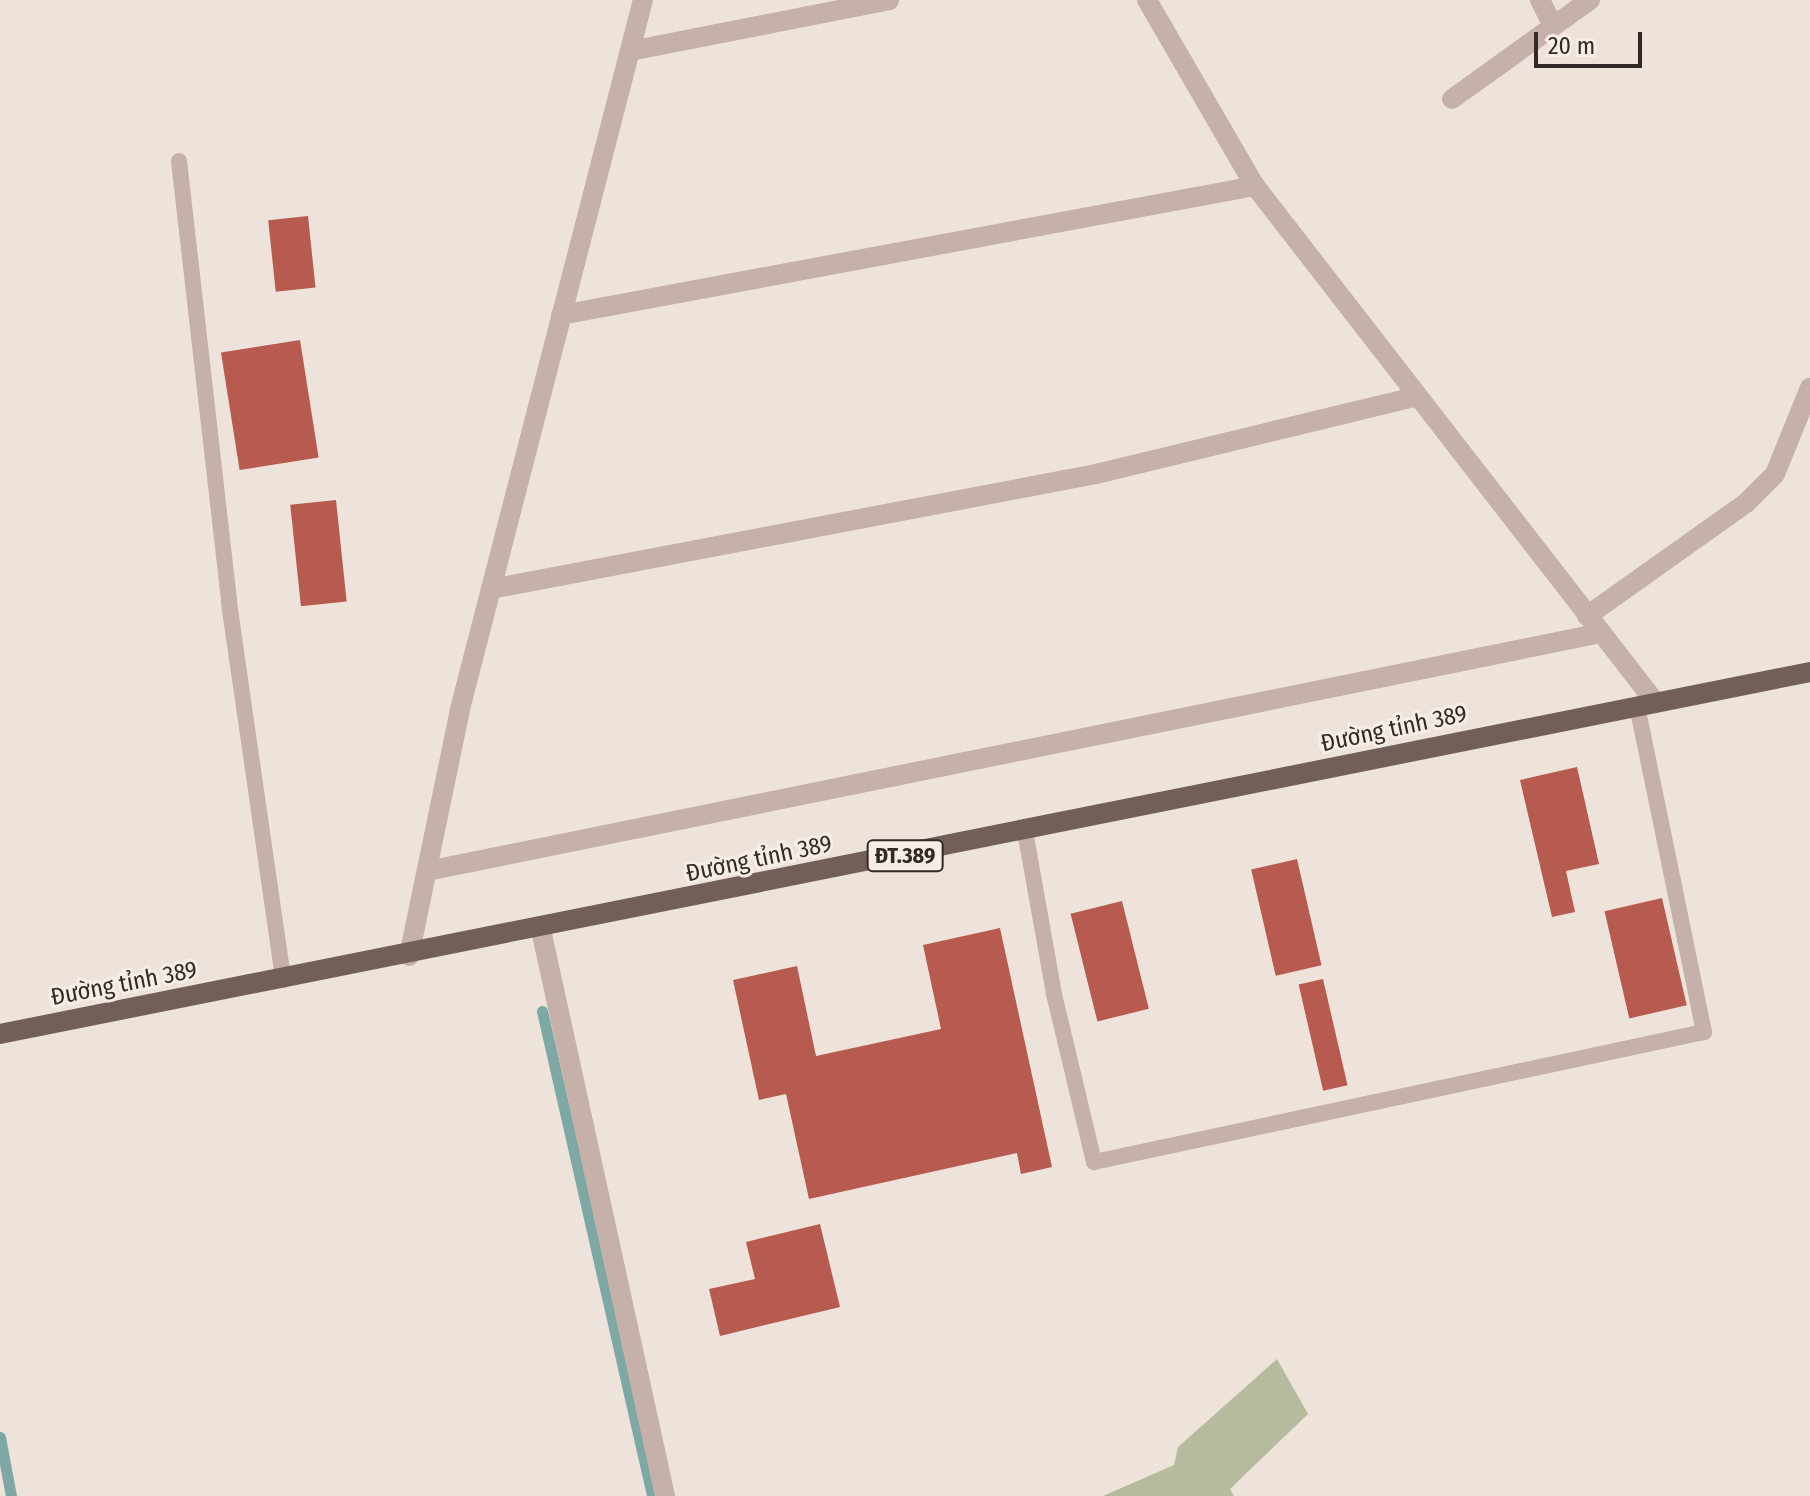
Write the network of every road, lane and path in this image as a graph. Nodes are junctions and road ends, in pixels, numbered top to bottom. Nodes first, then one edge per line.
1 (643, 0) edge
2 (889, 0) edge
3 (1147, 0) edge
4 (1540, 0) edge
5 (1590, 0) edge
6 (1553, 26) junction
7 (630, 51) junction
8 (1452, 99) dead end
9 (179, 161) dead end
10 (1255, 186) junction
11 (561, 315) junction
12 (1810, 388) edge
13 (1414, 397) junction
14 (491, 589) junction
15 (1587, 616) junction
16 (1601, 633) junction
17 (1810, 672) edge
18 (1647, 705) junction
19 (1025, 831) junction
20 (427, 871) junction
21 (541, 930) junction
22 (409, 956) junction
23 (283, 980) junction
24 (0, 1034) edge
25 (665, 1496) edge

1 - 7 street
2 - 7 street
3 - 10 street
4 - 6 street
5 - 6 street
6 - 8 street
7 - 11 street
9 - 23 lane
10 - 11 street
10 - 13 street
11 - 14 street
12 - 15 street
13 - 14 street
13 - 15 street
14 - 20 street
15 - 16 street
16 - 18 street
16 - 20 street
17 - 18 main road, Đường tỉnh 389 / ĐT.389
18 - 19 main road, Đường tỉnh 389 / ĐT.389
18 - 19 lane
19 - 21 main road, Đường tỉnh 389 / ĐT.389
20 - 22 street
21 - 22 main road, Đường tỉnh 389 / ĐT.389
21 - 25 street
22 - 23 main road, Đường tỉnh 389 / ĐT.389
23 - 24 main road, Đường tỉnh 389 / ĐT.389

